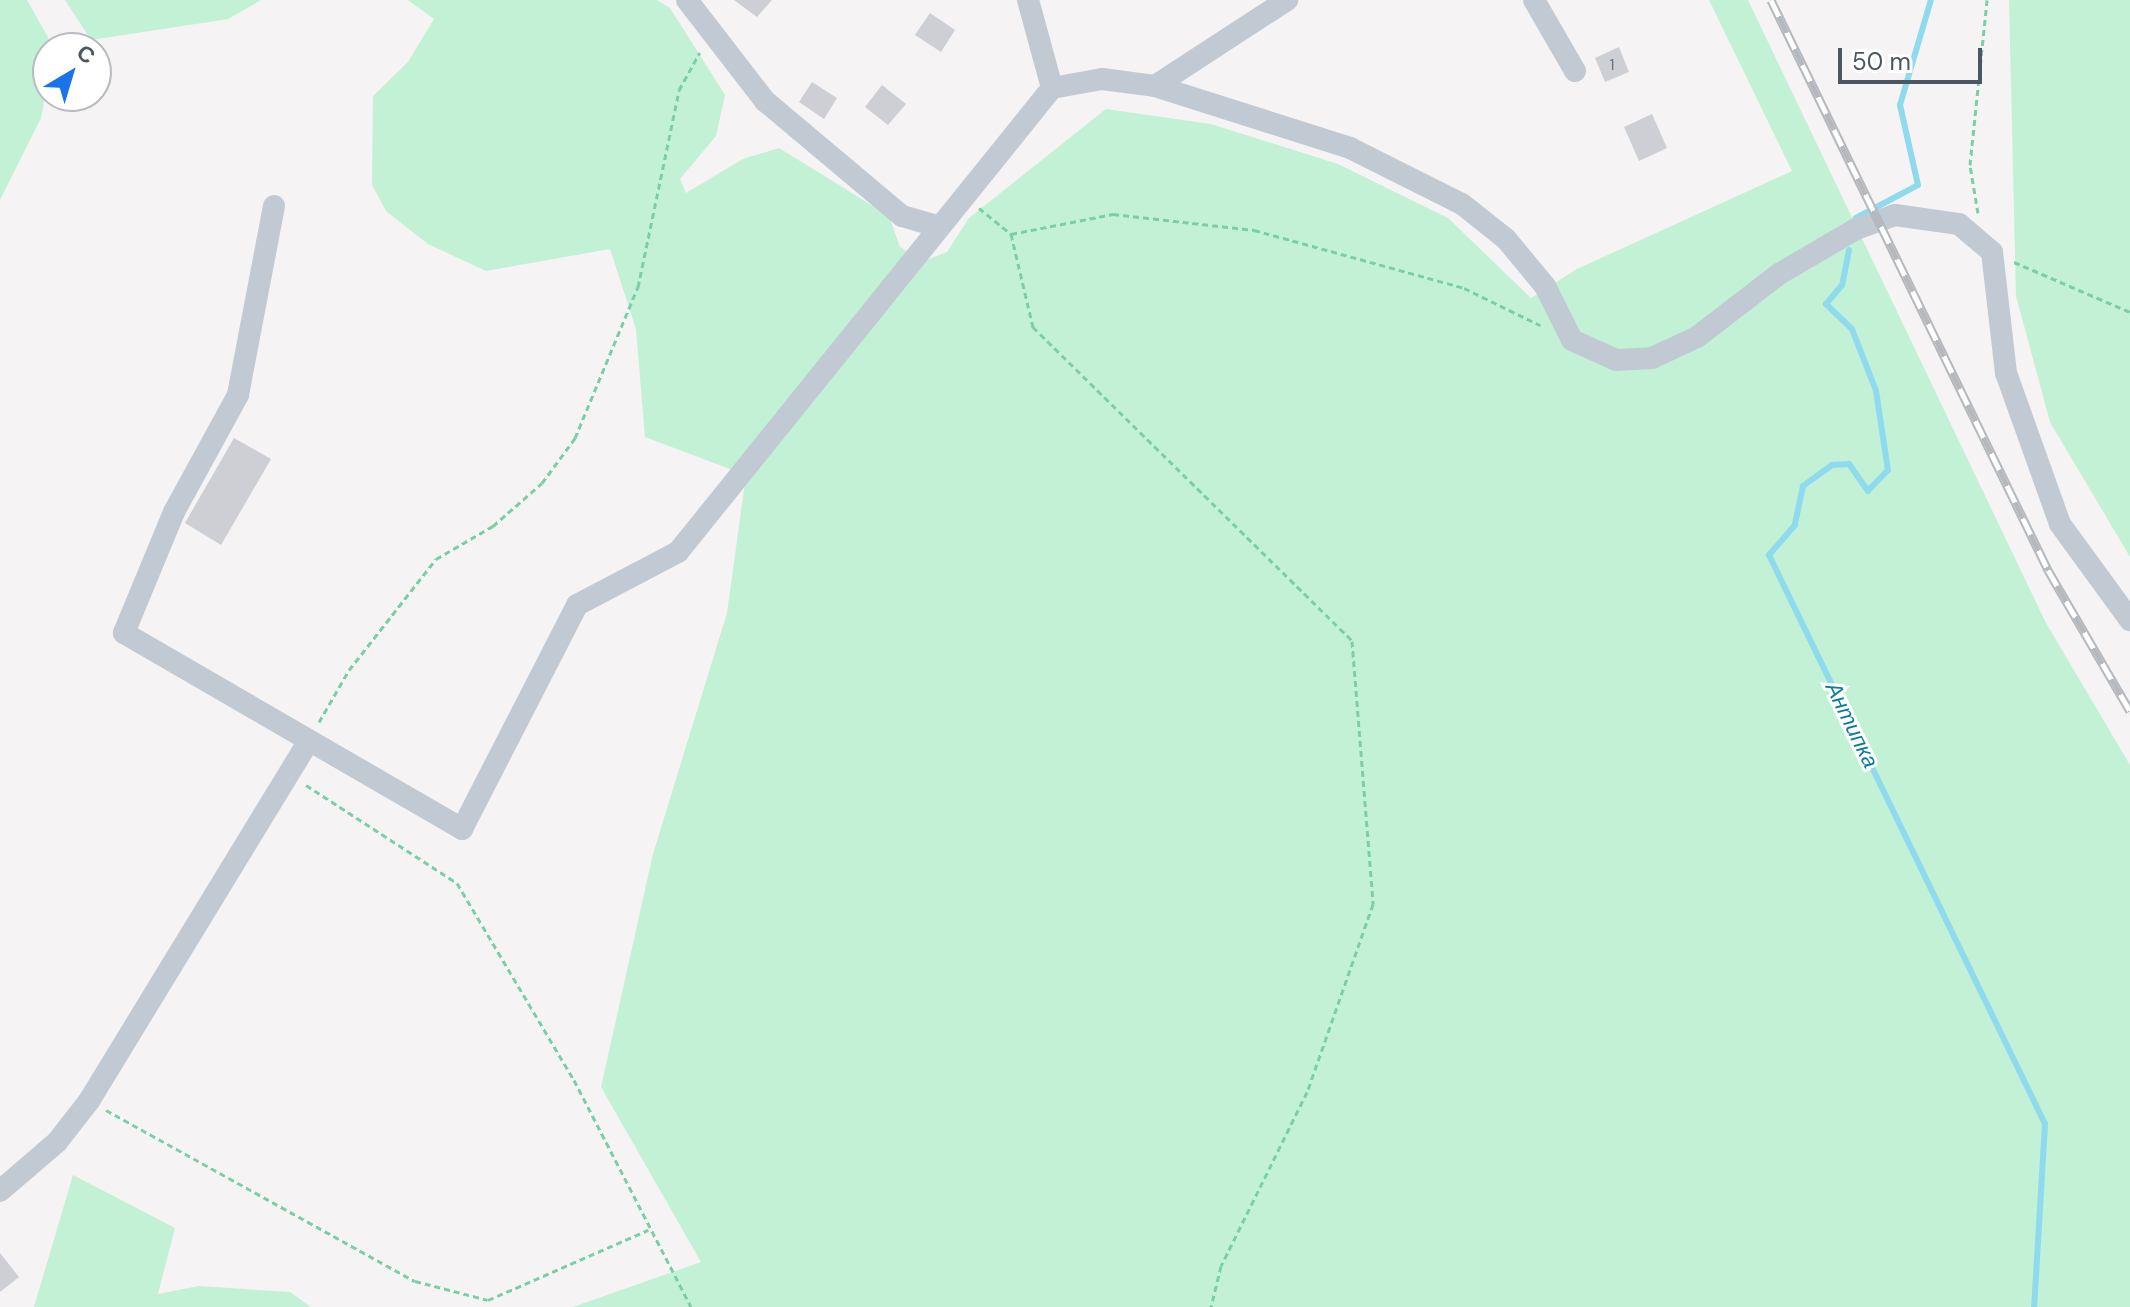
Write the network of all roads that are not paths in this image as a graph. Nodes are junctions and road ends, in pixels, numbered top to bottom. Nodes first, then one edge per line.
1 (1028, 0) edge
2 (1287, 0) edge
3 (1534, 0) edge
4 (702, 11) edge
5 (1575, 71) dead end
6 (1155, 86) junction
7 (1052, 88) junction
8 (274, 206) dead end
9 (937, 226) junction
10 (2130, 620) edge
11 (309, 741) junction
12 (0, 1191) edge

1 - 7 street
2 - 6 street
3 - 5 street
4 - 9 street
6 - 7 street
6 - 10 street
7 - 9 street
8 - 11 street
9 - 11 street
11 - 12 street

